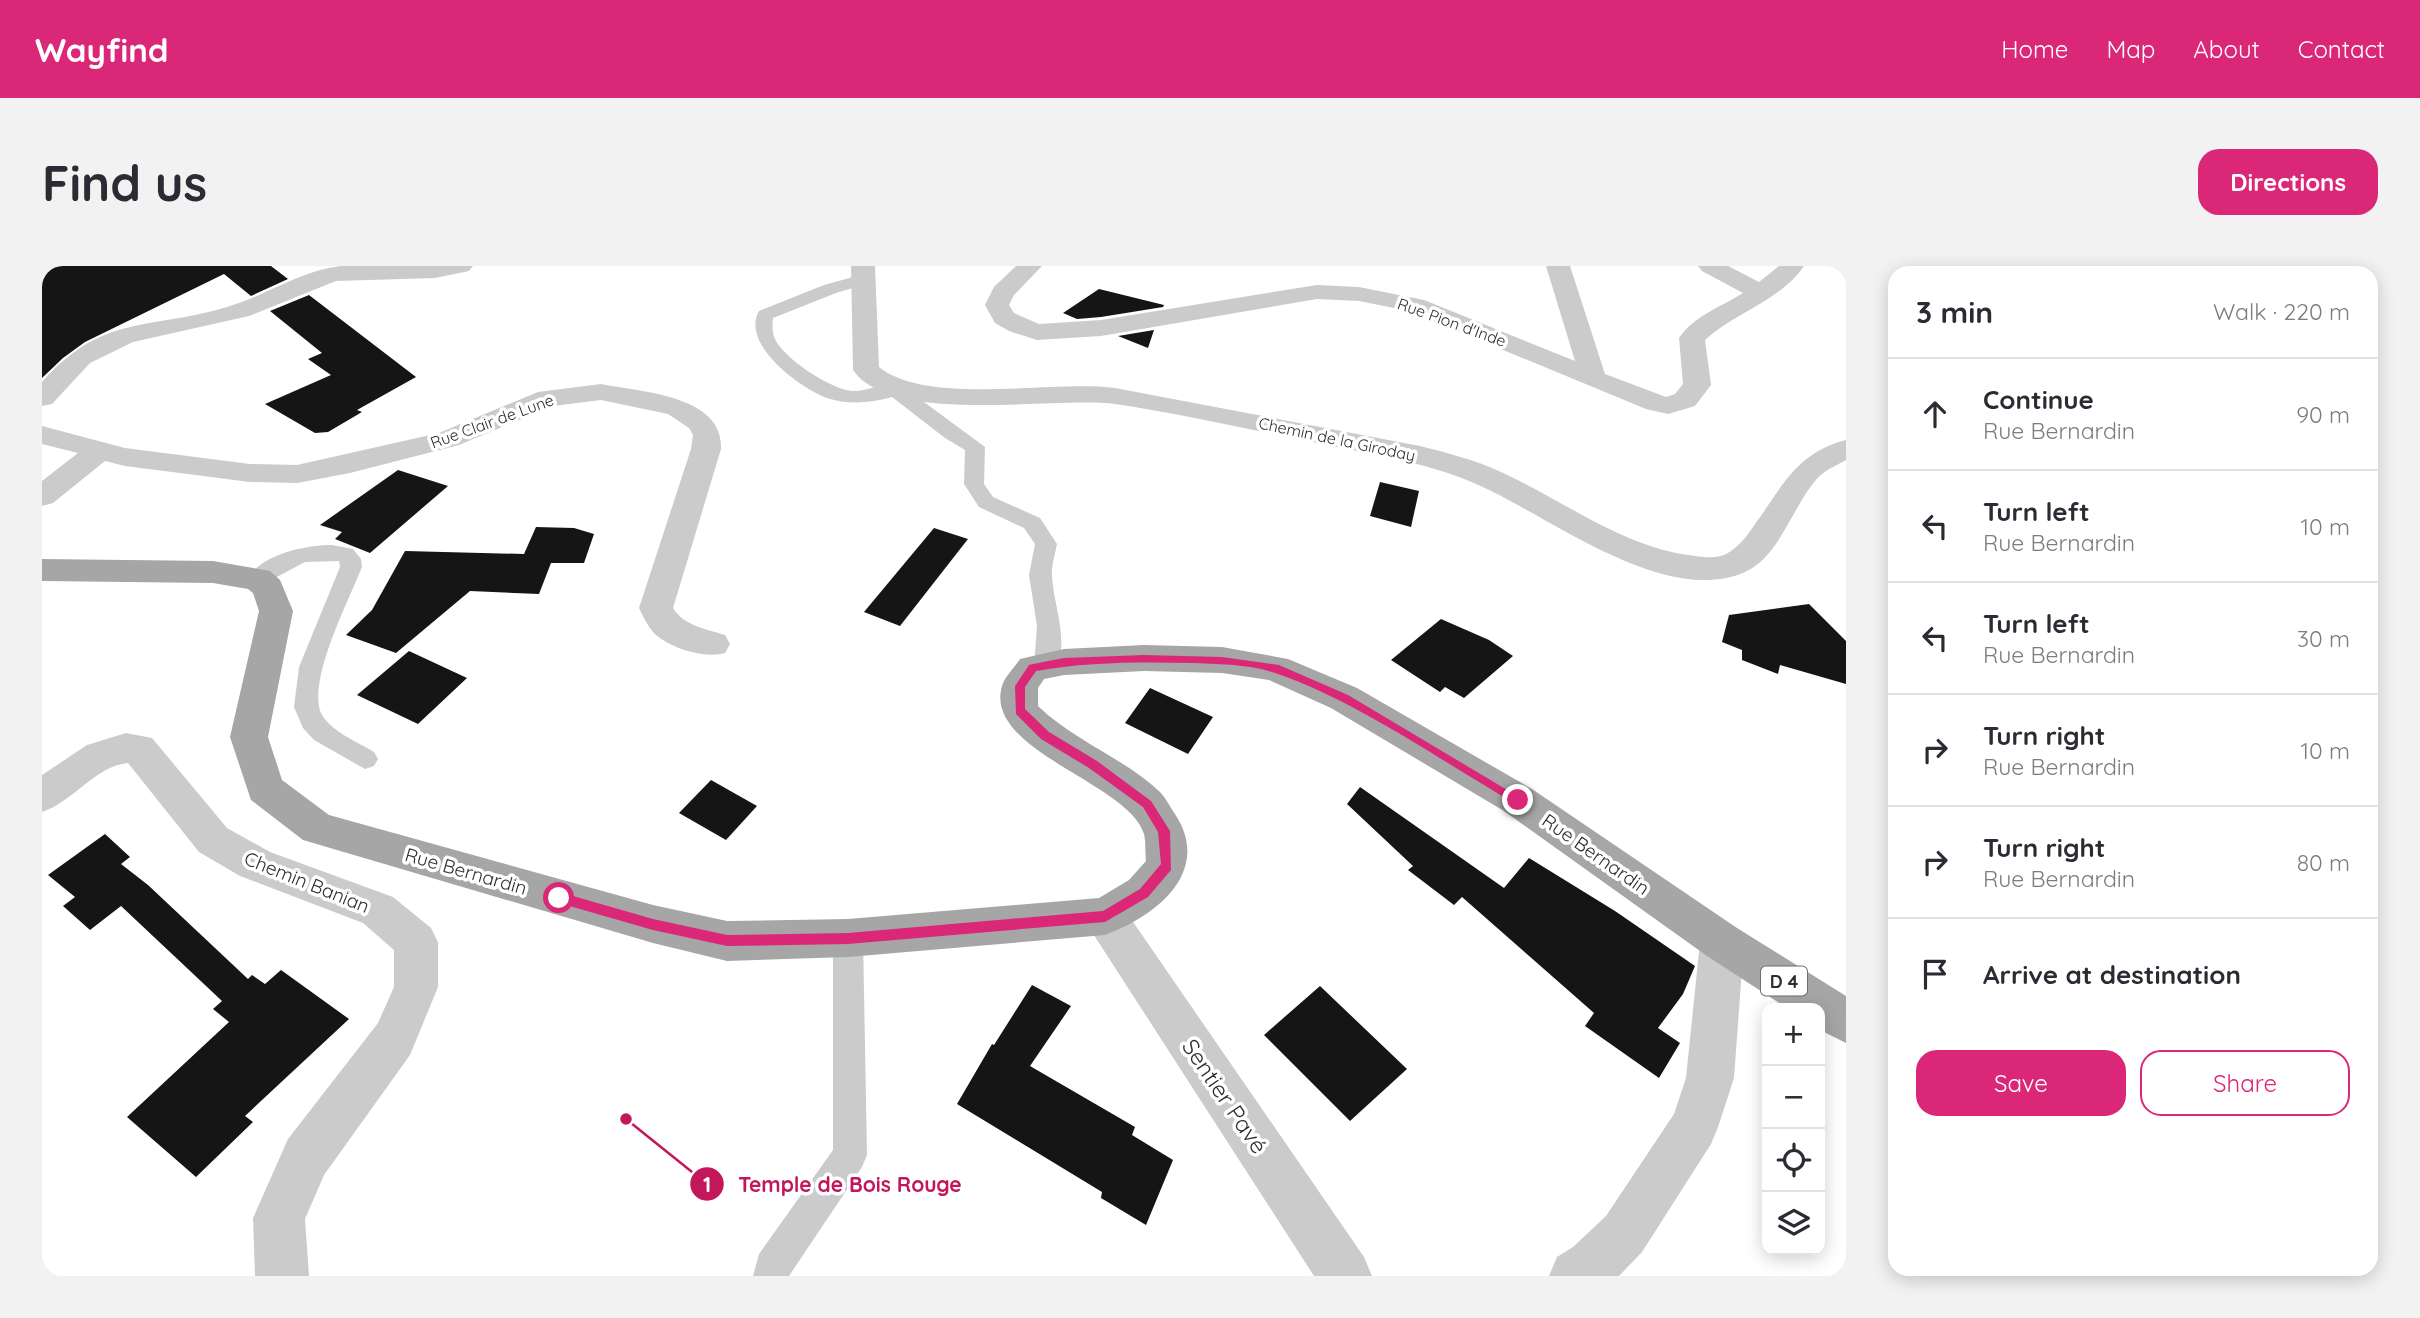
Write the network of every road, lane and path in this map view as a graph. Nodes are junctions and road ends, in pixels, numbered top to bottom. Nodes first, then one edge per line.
1 (461, 266) edge
2 (1030, 266) edge
3 (1558, 266) edge
4 (1710, 266) edge
5 (1793, 266) edge
6 (864, 273) edge
7 (1760, 292) junction
8 (1594, 380) junction
9 (894, 389) junction
10 (42, 398) edge
11 (42, 435) edge
12 (1846, 449) edge
13 (99, 451) junction
14 (42, 496) edge
15 (42, 570) edge
16 (258, 579) junction
17 (713, 644) dead end
18 (1046, 665) junction
19 (365, 760) dead end
20 (42, 796) edge
21 (1105, 916) junction
22 (848, 938) junction
23 (1722, 942) junction
24 (1846, 1021) edge
25 (282, 1276) edge
26 (771, 1276) edge
27 (1345, 1276) edge
28 (1576, 1276) edge

1 - 10 street
2 - 8 street, Rue Pion d'Inde
3 - 8 street
4 - 7 street
5 - 7 street, Rue Pion d'Inde
6 - 9 street, Chemin de la Giroday
6 - 9 lane
7 - 8 street, Rue Pion d'Inde
9 - 12 street, Chemin de la Giroday
9 - 18 lane
11 - 13 street, Rue Clair de Lune
13 - 14 street
13 - 17 street, Rue Clair de Lune
15 - 16 main road
16 - 19 lane
16 - 22 main road, Rue Bernardin
18 - 21 main road, Rue Bernardin
18 - 23 main road, Rue Bernardin / D 4
20 - 25 street, Chemin Banian
21 - 22 main road, Rue Bernardin
21 - 27 street, Sentier Pavé
22 - 26 lane
23 - 24 main road, Rue Bernardin / D 4
23 - 28 street

